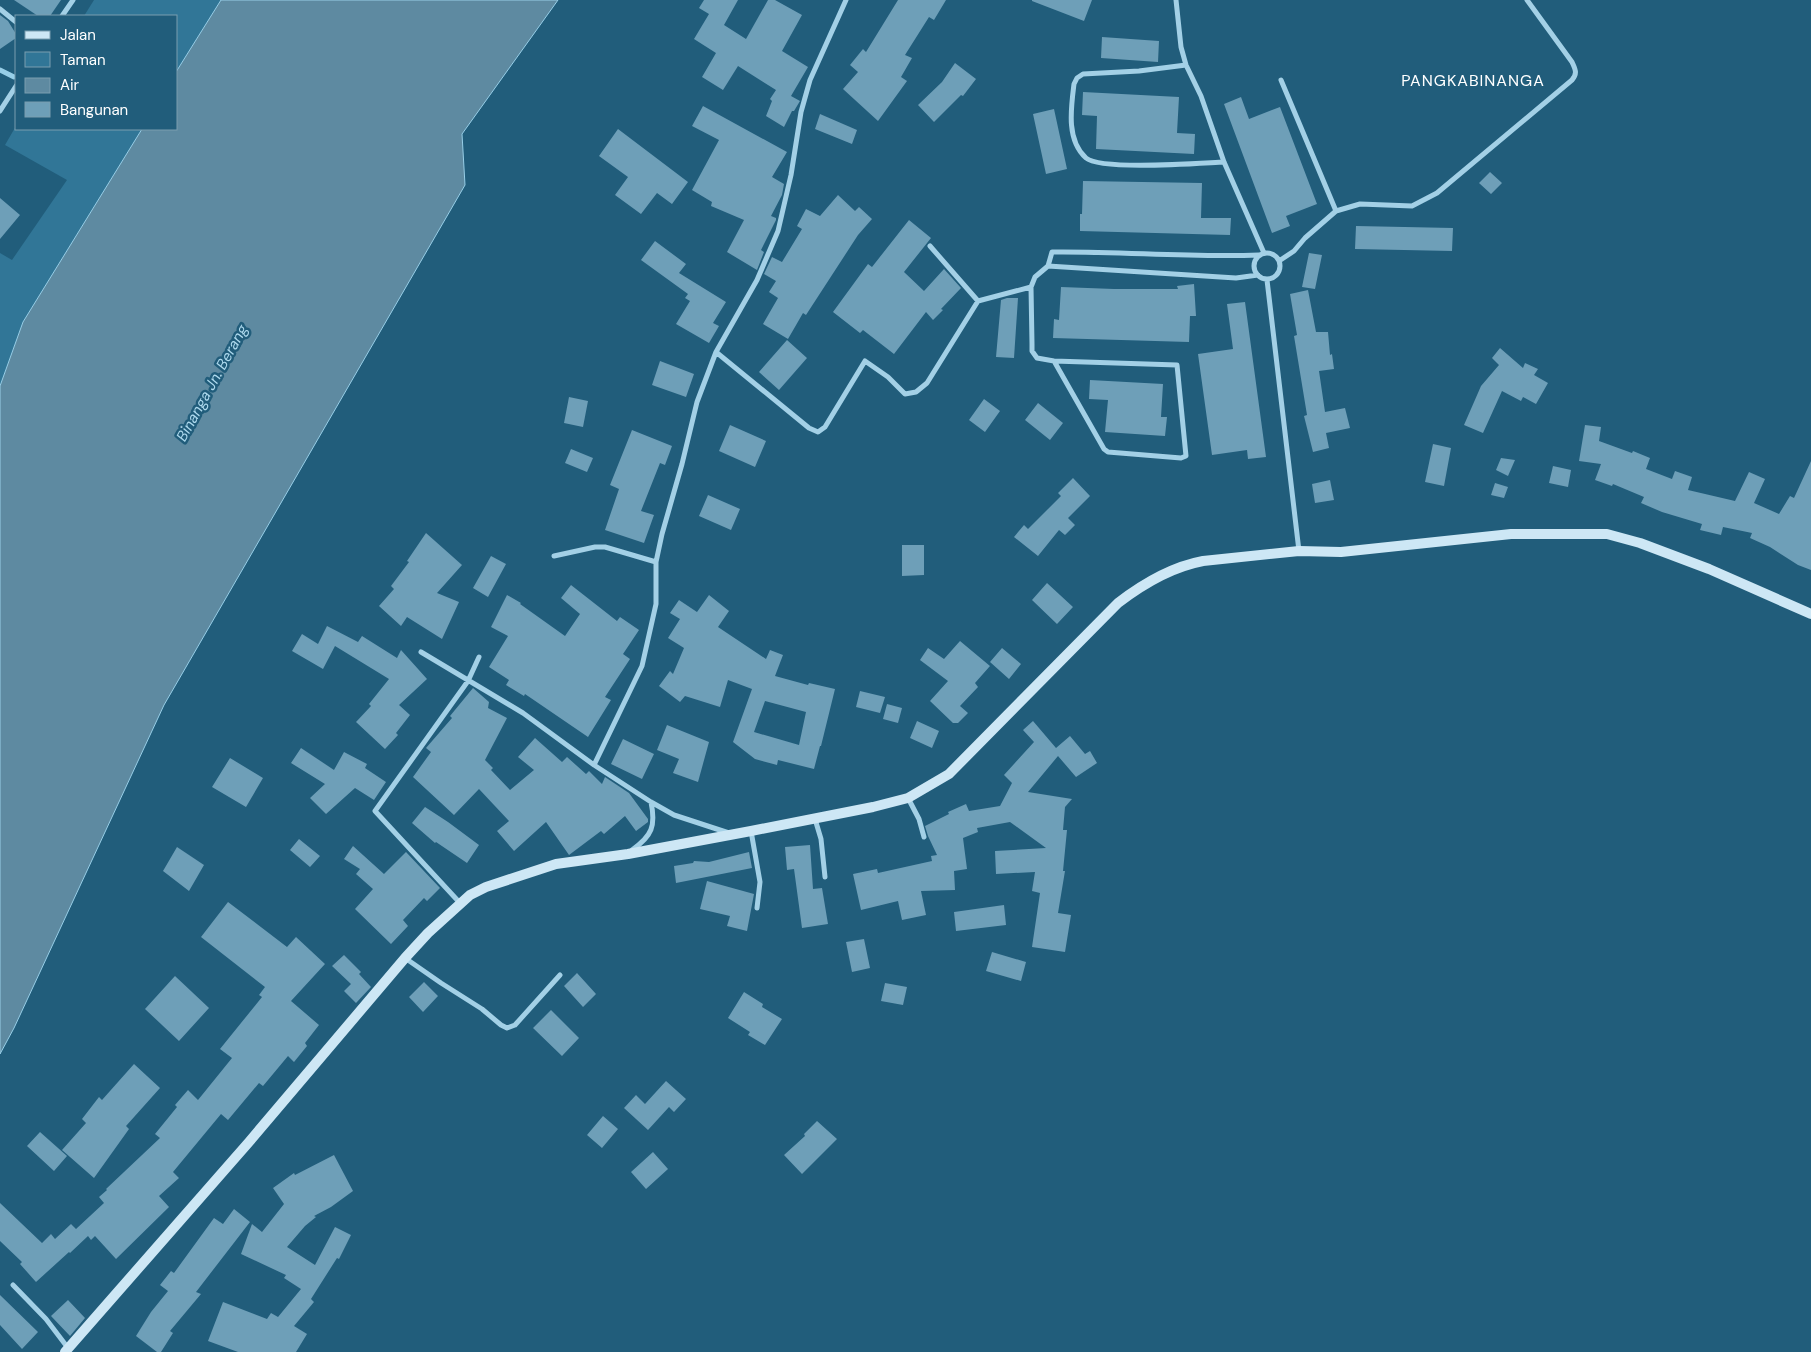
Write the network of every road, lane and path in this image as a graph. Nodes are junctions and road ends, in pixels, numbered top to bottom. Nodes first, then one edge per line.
1 (73, 0) edge
2 (846, 0) edge
3 (1176, 0) edge
4 (1527, 0) edge
5 (1537, 0) edge
6 (1531, 6) junction
7 (0, 9) edge
8 (63, 15) edge
9 (15, 21) edge
10 (1186, 65) junction
11 (1281, 80) dead end
12 (15, 88) edge
13 (0, 111) edge
14 (1224, 162) junction
15 (1336, 212) junction
16 (930, 246) dead end
17 (1262, 254) junction
18 (1278, 261) junction
19 (1048, 266) junction
20 (1258, 276) junction
21 (1267, 280) junction
22 (1031, 287) junction
23 (978, 300) junction
24 (716, 352) junction
25 (1054, 361) junction
26 (1299, 551) junction
27 (554, 556) dead end
28 (656, 562) junction
29 (1811, 614) edge
30 (421, 652) dead end
31 (479, 657) dead end
32 (468, 680) junction
33 (594, 765) junction
34 (909, 800) junction
35 (651, 802) junction
36 (816, 821) junction
37 (751, 833) junction
38 (734, 834) junction
39 (924, 837) dead end
40 (628, 854) junction
41 (824, 877) dead end
42 (460, 903) junction
43 (757, 908) dead end
44 (405, 958) junction
45 (560, 975) dead end
46 (13, 1285) dead end
47 (67, 1350) edge

1 - 8 street
2 - 24 street
3 - 10 street
4 - 6 street
5 - 6 street
6 - 15 street
7 - 9 street
10 - 14 street
10 - 14 street
11 - 15 street
12 - 13 street
14 - 17 street
15 - 18 street
16 - 23 street
17 - 18 street
17 - 19 street
17 - 20 street
18 - 21 street
19 - 20 street
19 - 22 street
20 - 21 street
21 - 26 street
22 - 23 street
22 - 25 street
23 - 24 street
24 - 28 street
25 - 25 street
26 - 29 main road
26 - 34 main road
27 - 28 street
28 - 33 street
30 - 32 street
31 - 32 street
32 - 33 street
32 - 42 street
33 - 35 street
34 - 36 main road
34 - 39 street
35 - 38 street
35 - 40 street
36 - 37 main road
36 - 41 street
37 - 38 main road
37 - 43 street
38 - 40 main road
40 - 42 main road
42 - 44 main road
44 - 45 street
44 - 47 main road
46 - 47 street

